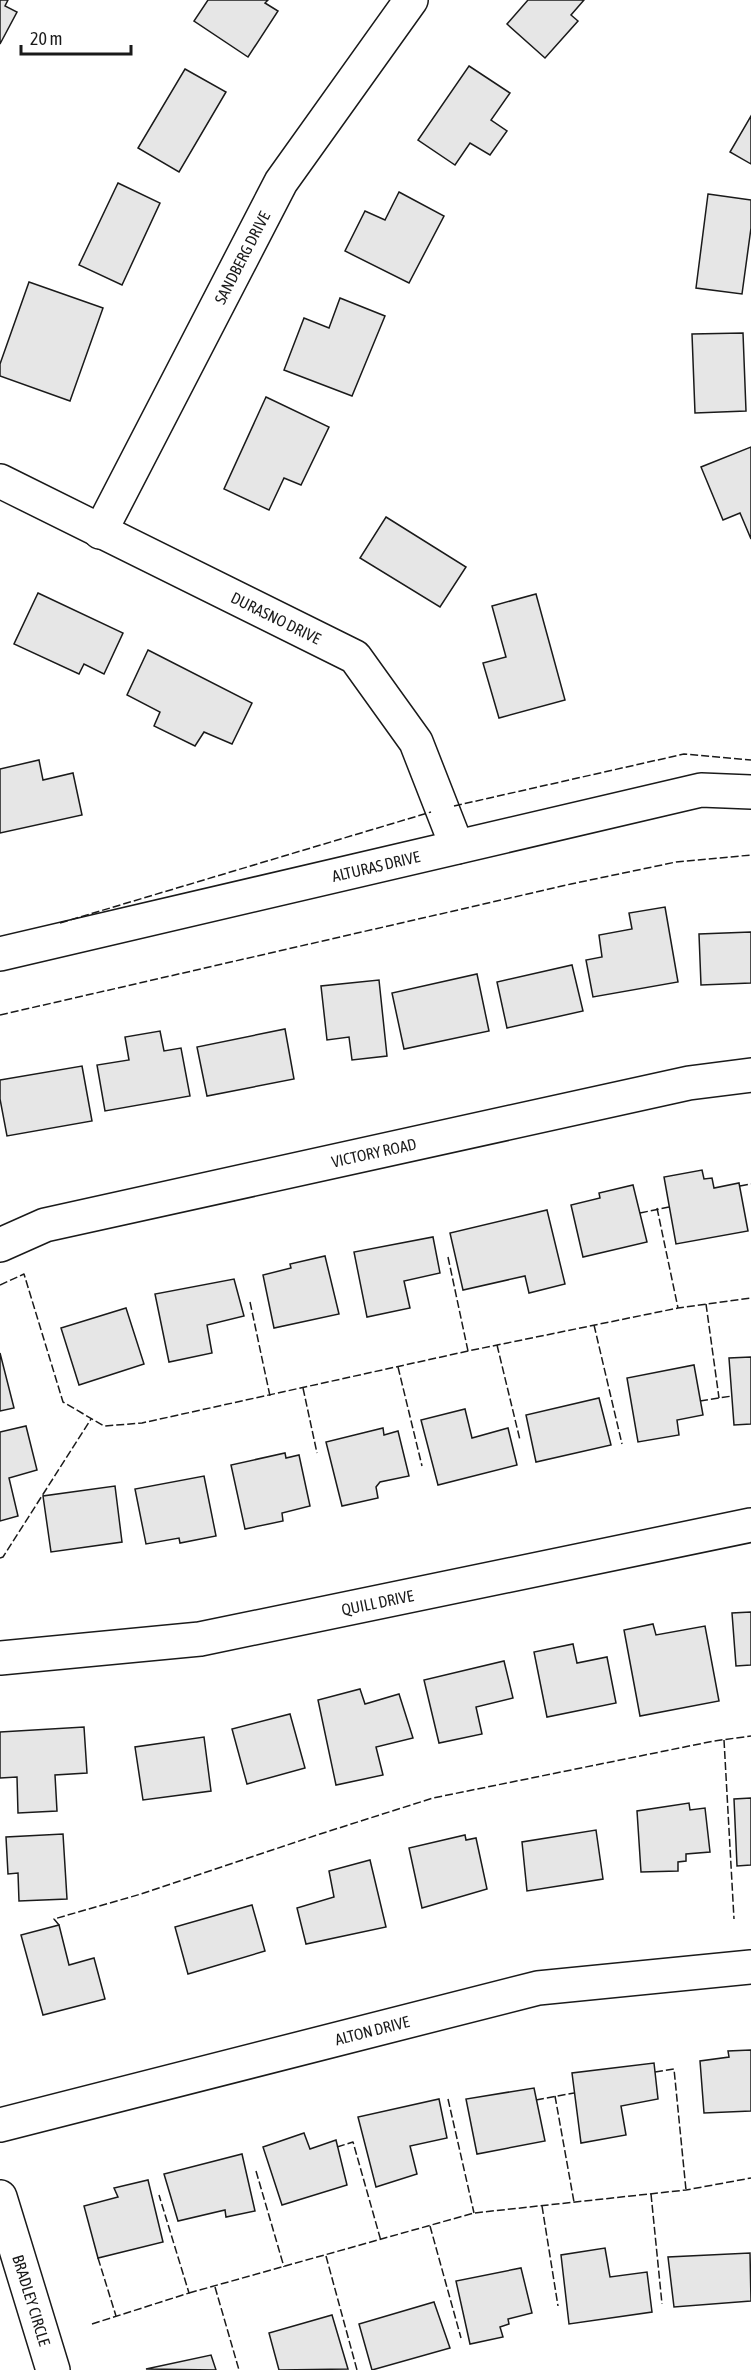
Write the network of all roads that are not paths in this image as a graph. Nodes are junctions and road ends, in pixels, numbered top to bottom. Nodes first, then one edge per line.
1 (411, 0) edge
2 (0, 481) edge
3 (100, 531) junction
4 (751, 792) edge
5 (457, 848) junction
6 (0, 954) edge
7 (751, 1075) edge
8 (0, 1245) edge
9 (751, 1525) edge
10 (0, 1658) edge
11 (751, 1967) edge
12 (0, 2125) edge
13 (0, 2197) edge
14 (53, 2370) edge

1 - 3 street, SANDBERG DRIVE
2 - 3 street, DURASNO DRIVE
3 - 5 street, DURASNO DRIVE
4 - 5 street, ALTURAS DRIVE
5 - 6 street, ALTURAS DRIVE
7 - 8 street, VICTORY ROAD
9 - 10 street, QUILL DRIVE
11 - 12 street, ALTON DRIVE
13 - 14 street, BRADLEY CIRCLE

